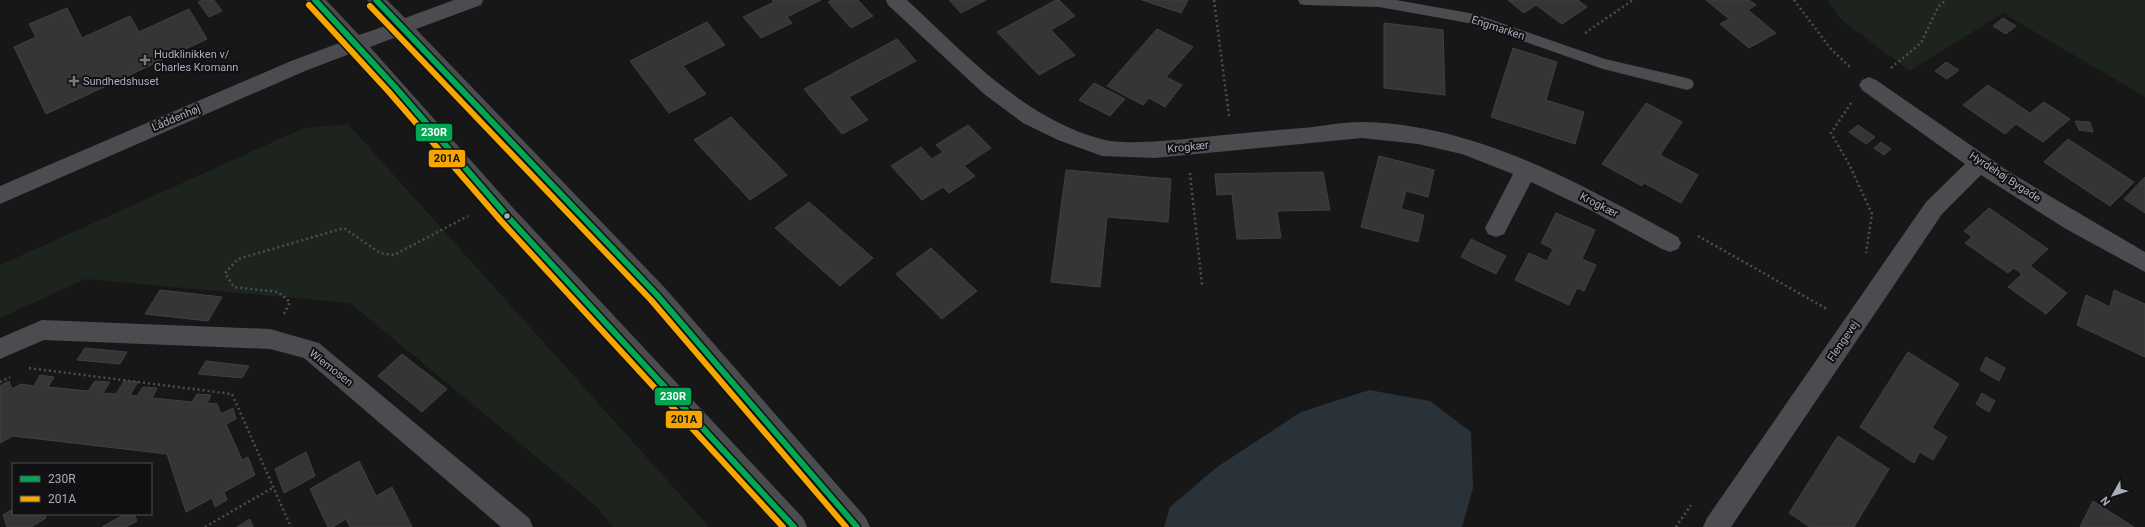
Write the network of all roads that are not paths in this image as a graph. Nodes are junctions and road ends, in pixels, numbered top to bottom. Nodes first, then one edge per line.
1 (315, 0) edge
2 (376, 0) edge
3 (474, 0) edge
4 (895, 0) edge
5 (1305, 0) edge
6 (401, 27) junction
7 (354, 45) junction
8 (1687, 84) dead end
9 (1869, 85) road end
10 (1980, 162) junction
11 (1526, 170) junction
12 (0, 195) edge
13 (1496, 228) dead end
14 (1670, 243) road end
15 (2145, 263) edge
16 (0, 349) edge
17 (520, 527) edge
18 (794, 527) edge
19 (857, 527) edge
20 (1716, 527) edge

1 - 7 street
2 - 6 street
3 - 6 street, Låddenhøj
4 - 11 street, Krogkær
5 - 8 lane, Engmarken
6 - 7 street, Låddenhøj
6 - 19 street
7 - 12 street, Låddenhøj
7 - 18 street
9 - 10 street, Hyrdehøj Bygade
10 - 15 street, Hyrdehøj Bygade
10 - 20 street, Flengevej
11 - 13 street
11 - 14 street, Krogkær
16 - 17 street, Wiemosen

